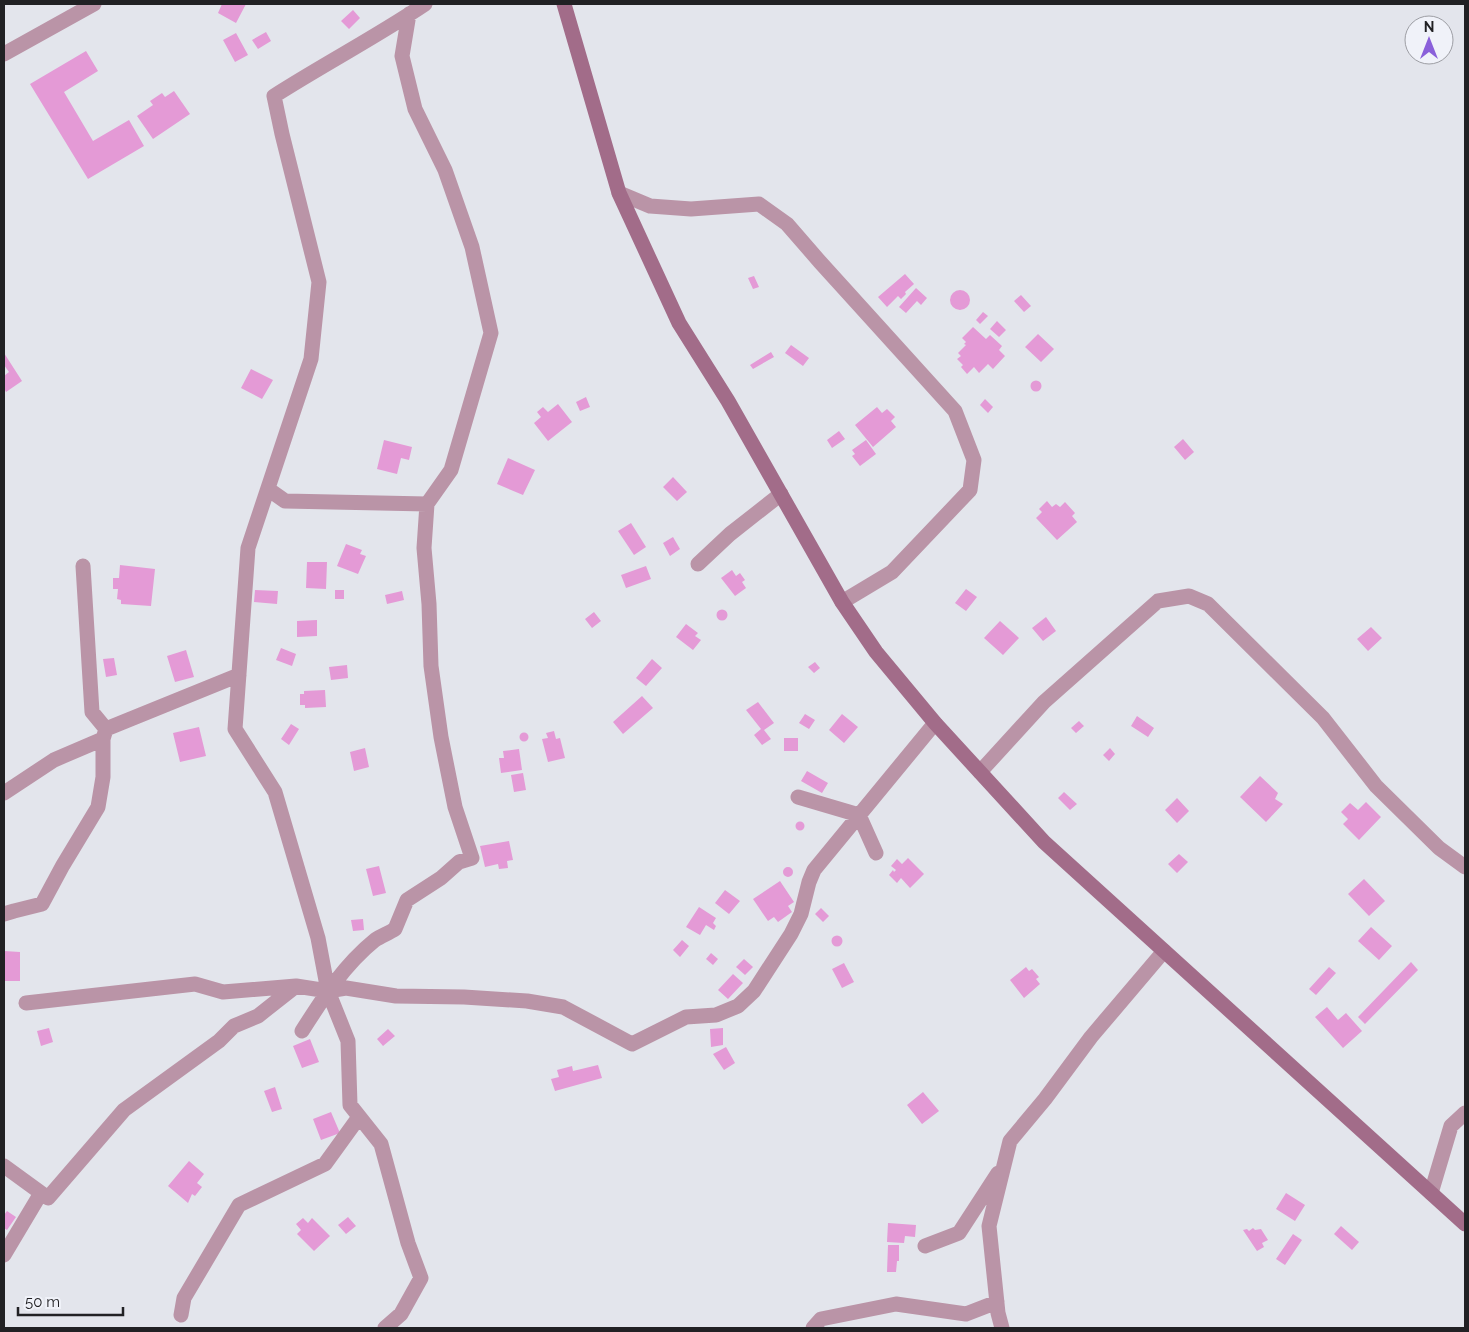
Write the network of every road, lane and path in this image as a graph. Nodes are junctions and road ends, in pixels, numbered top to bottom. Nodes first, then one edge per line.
1 (94, 4) edge
2 (425, 4) edge
3 (564, 4) edge
4 (409, 14) junction
5 (4, 54) edge
6 (619, 193) junction
7 (268, 489) junction
8 (781, 494) junction
9 (427, 504) junction
10 (698, 564) dead end
11 (83, 566) dead end
12 (842, 602) junction
13 (239, 675) junction
14 (935, 723) junction
15 (105, 734) junction
16 (980, 772) junction
17 (4, 793) edge
18 (798, 797) dead end
19 (859, 815) junction
20 (876, 853) dead end
21 (1465, 866) edge
22 (4, 914) edge
23 (1164, 952) junction
24 (296, 986) junction
25 (328, 991) junction
26 (26, 1003) dead end
27 (302, 1031) dead end
28 (1465, 1113) edge
29 (359, 1117) junction
30 (1005, 1162) junction
31 (4, 1166) edge
32 (41, 1193) junction
33 (1431, 1193) junction
34 (1465, 1224) edge
35 (925, 1246) dead end
36 (4, 1255) edge
37 (997, 1302) junction
38 (182, 1315) dead end
39 (385, 1328) edge
40 (813, 1328) edge
41 (1002, 1328) edge

1 - 5 street
2 - 4 street
3 - 6 street
4 - 7 street
4 - 9 street
6 - 8 street
6 - 12 street
7 - 9 street
7 - 13 street
8 - 10 street
8 - 12 street
9 - 25 street
11 - 15 street
12 - 14 street
13 - 15 street
13 - 25 street
14 - 16 street
14 - 19 street
15 - 17 street
15 - 22 street
16 - 21 street
16 - 23 street
18 - 19 street
19 - 20 street
19 - 25 street
23 - 30 street
23 - 33 street
24 - 25 street
24 - 26 street
24 - 32 street
25 - 27 street
25 - 29 street
28 - 33 street
29 - 38 street
29 - 39 street
30 - 35 street
30 - 37 street
31 - 32 street
32 - 36 street
33 - 34 street
37 - 40 street
37 - 41 street

